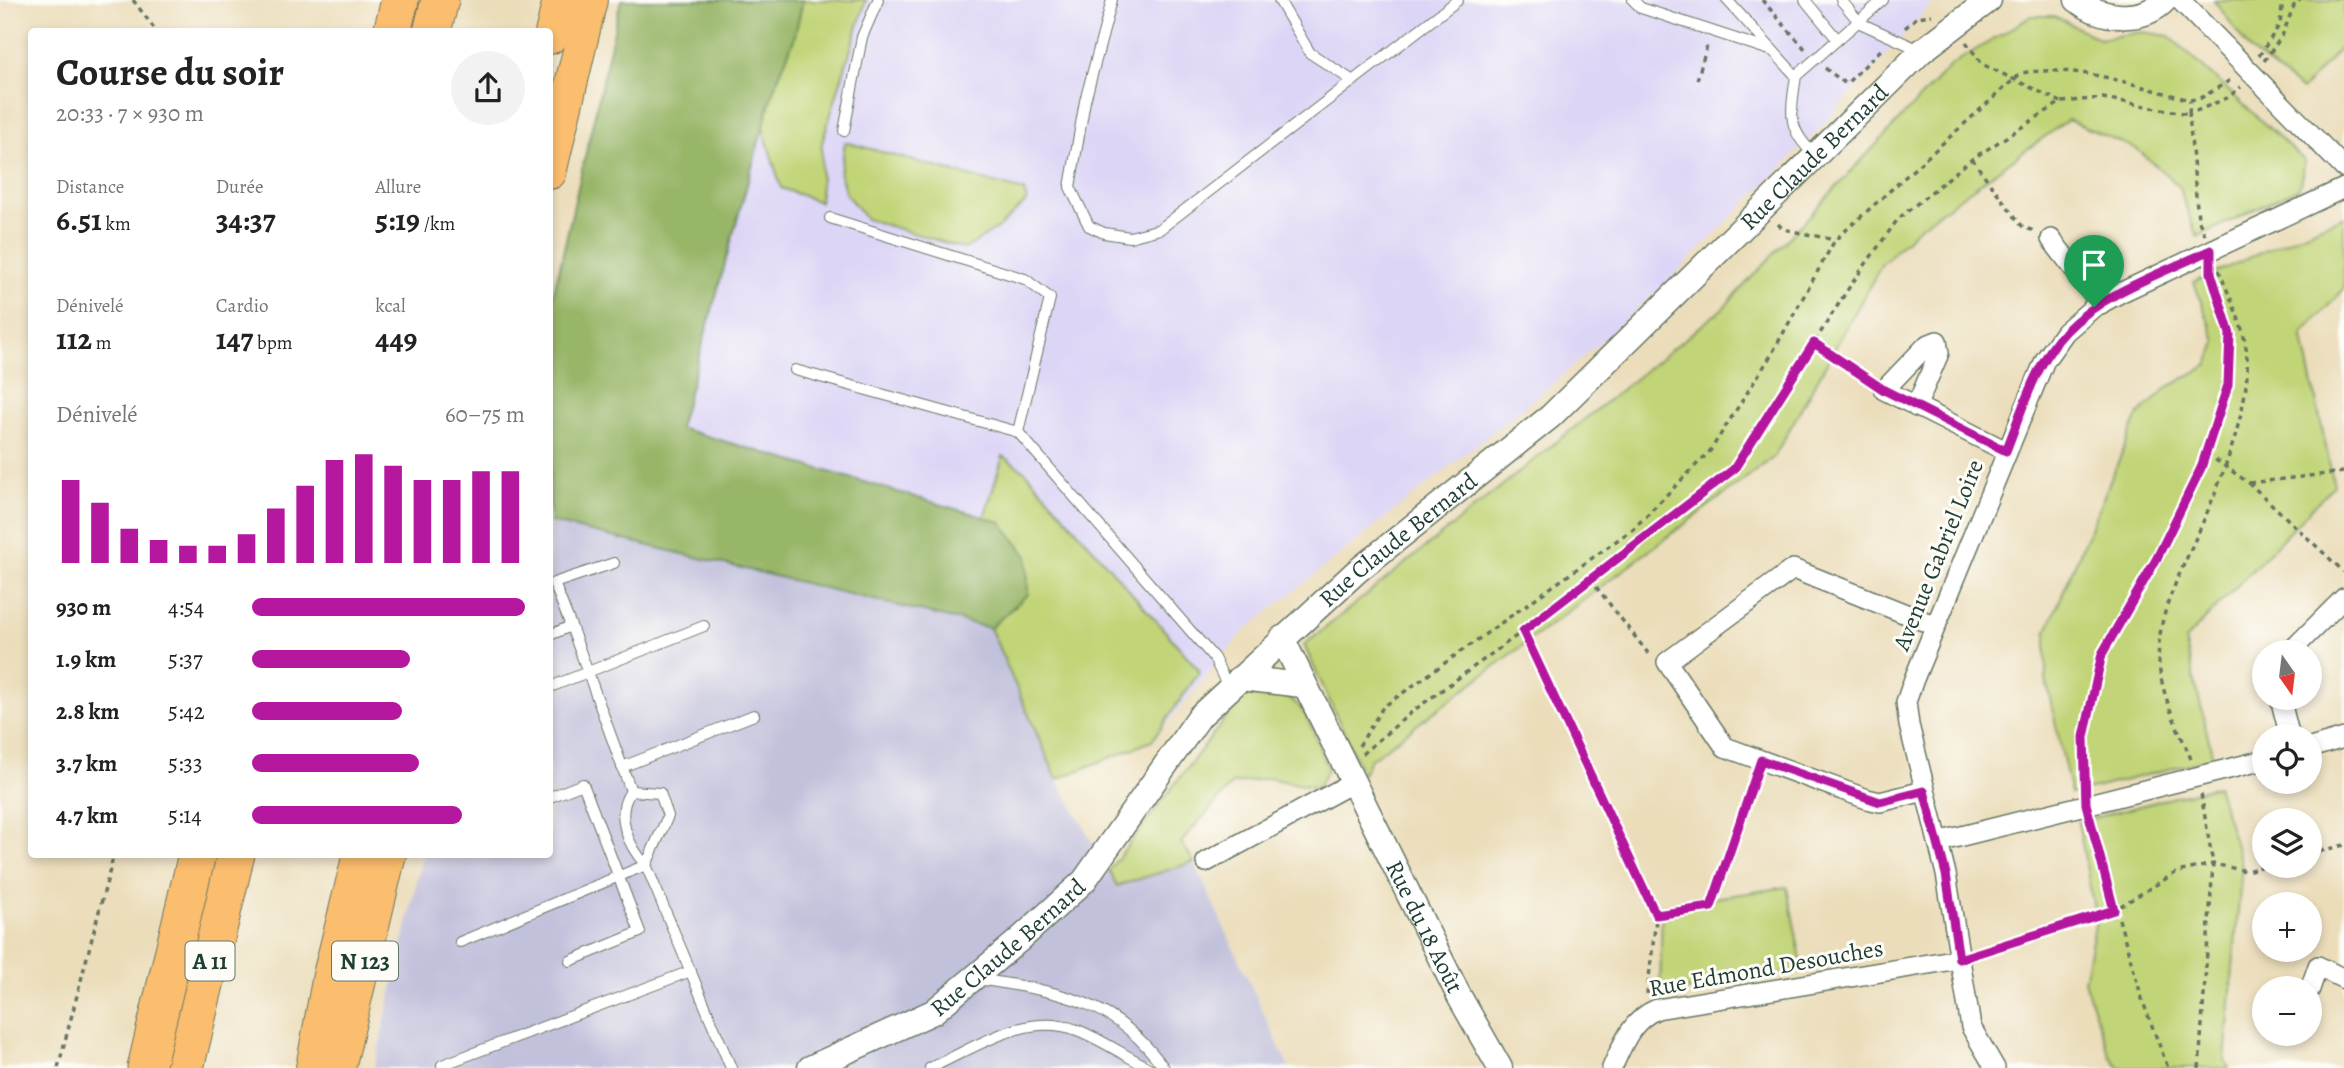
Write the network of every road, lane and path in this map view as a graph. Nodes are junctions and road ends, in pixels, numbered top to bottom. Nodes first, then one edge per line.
1 (133, 0) edge
2 (400, 0) edge
3 (440, 0) edge
4 (559, 0) edge
5 (591, 0) edge
6 (878, 0) edge
7 (1112, 0) edge
8 (1279, 0) edge
9 (1458, 0) edge
10 (1633, 0) edge
11 (1727, 0) edge
12 (1805, 0) edge
13 (1841, 0) edge
14 (1883, 0) edge
15 (1989, 0) edge
16 (2077, 0) edge
17 (2165, 0) edge
18 (2180, 0) edge
19 (2283, 0) edge
20 (2300, 0) edge
21 (1860, 23) junction
22 (154, 28) edge
23 (394, 28) edge
24 (433, 28) edge
25 (552, 28) edge
26 (1837, 38) junction
27 (1773, 51) junction
28 (1922, 51) junction
29 (2250, 74) junction
30 (1796, 76) junction
31 (1353, 81) junction
32 (2190, 100) junction
33 (2189, 114) junction
34 (844, 131) dead end
35 (1815, 155) junction
36 (1972, 159) junction
37 (553, 160) edge
38 (2344, 168) edge
39 (2344, 188) edge
40 (1763, 206) junction
41 (830, 218) dead end
42 (2051, 239) joint
43 (1835, 240) junction
44 (2211, 250) junction
45 (2101, 304) junction
46 (1814, 343) junction
47 (795, 370) dead end
48 (1884, 390) junction
49 (1916, 407) junction
50 (1018, 432) junction
51 (2006, 451) junction
52 (2207, 454) junction
53 (2225, 466) junction
54 (2344, 472) edge
55 (2249, 483) junction
56 (614, 564) dead end
57 (2344, 572) edge
58 (1590, 579) junction
59 (2344, 598) edge
60 (704, 625) dead end
61 (571, 626) junction
62 (1936, 626) junction
63 (1523, 631) junction
64 (553, 634) edge
65 (1282, 638) junction
66 (2302, 640) edge
67 (1667, 662) junction
68 (586, 672) junction
69 (1234, 683) junction
70 (1302, 685) junction
71 (553, 686) edge
72 (754, 715) dead end
73 (2344, 738) edge
74 (2322, 744) edge
75 (1761, 760) junction
76 (2252, 763) edge
77 (622, 767) junction
78 (1348, 776) junction
79 (2198, 776) junction
80 (631, 791) junction
81 (1924, 791) junction
82 (553, 796) edge
83 (2086, 804) junction
84 (1938, 842) junction
85 (2344, 845) edge
86 (2322, 851) edge
87 (113, 858) edge
88 (196, 858) edge
89 (235, 858) edge
90 (358, 858) edge
91 (389, 858) edge
92 (1206, 862) dead end
93 (646, 864) junction
94 (2213, 864) junction
95 (2252, 869) edge
96 (619, 876) junction
97 (2114, 910) junction
98 (1656, 915) junction
99 (460, 942) dead end
100 (1959, 959) junction
101 (570, 961) dead end
102 (691, 971) junction
103 (2315, 976) edge
104 (974, 978) junction
105 (2344, 979) edge
106 (1645, 1014) junction
107 (442, 1065) dead end
108 (58, 1068) edge
109 (146, 1068) edge
110 (185, 1068) edge
111 (312, 1068) edge
112 (339, 1068) edge
113 (732, 1068) edge
114 (810, 1068) edge
115 (930, 1068) edge
116 (1149, 1068) edge
117 (1164, 1068) edge
118 (1500, 1068) edge
119 (1612, 1068) edge
120 (1995, 1068) edge
121 (2168, 1068) edge
122 (2199, 1068) edge

1 - 22 path
2 - 23 highway
3 - 24 highway
4 - 25 main road
5 - 37 main road
6 - 34 lane
7 - 31 lane
8 - 31 lane
9 - 31 lane
10 - 27 lane
11 - 27 lane
12 - 26 lane
13 - 21 lane
14 - 21 lane
15 - 28 street, Rue Claude Bernard
16 - 17 street
18 - 29 street
19 - 29 path
20 - 29 path
21 - 26 lane
21 - 28 lane
26 - 30 lane
27 - 30 lane
28 - 35 street, Rue Claude Bernard
29 - 32 path
29 - 33 path
29 - 38 street
30 - 35 lane
32 - 33 path
32 - 43 path
33 - 36 path
33 - 44 path
35 - 40 street, Rue Claude Bernard
36 - 42 path
36 - 46 path
39 - 44 street, Avenue Gabriel Loire
40 - 43 path
40 - 65 street, Rue Claude Bernard
41 - 50 lane
42 - 45 street
43 - 78 path
44 - 45 street, Avenue Gabriel Loire
44 - 52 path
44 - 53 path
45 - 51 street, Avenue Gabriel Loire
46 - 48 path
46 - 58 path
47 - 50 lane
48 - 49 street
48 - 49 street
49 - 51 street
50 - 69 lane
51 - 62 street, Avenue Gabriel Loire
52 - 53 path
52 - 83 path
53 - 55 path
53 - 79 path
54 - 55 path
55 - 57 path
56 - 61 lane
58 - 63 path
58 - 67 path
59 - 66 street
60 - 68 lane
61 - 64 lane
61 - 68 lane
62 - 67 street
62 - 81 street, Avenue Gabriel Loire
63 - 78 path
63 - 98 path
65 - 69 street, Rue Claude Bernard
65 - 70 street, Rue du 18 Août
67 - 75 street
68 - 71 lane
68 - 77 lane
69 - 70 street
69 - 104 street, Rue Claude Bernard
70 - 78 street, Rue du 18 Août
72 - 77 lane
73 - 74 street
75 - 81 street
75 - 98 path
76 - 79 street
77 - 80 lane
78 - 92 street
78 - 118 street, Rue du 18 Août
79 - 83 street
79 - 94 path
80 - 93 lane
80 - 93 lane
81 - 84 street, Avenue Gabriel Loire
82 - 96 lane
83 - 84 street
83 - 97 path
84 - 100 street, Avenue Gabriel Loire
85 - 86 path
87 - 108 path
88 - 109 highway, A 11
89 - 110 highway, A 11
90 - 111 main road, N 123
91 - 112 main road, N 123
93 - 96 lane
93 - 102 lane
94 - 95 path
94 - 97 path
94 - 122 path
96 - 99 lane
96 - 101 lane
97 - 100 path
97 - 121 path
98 - 106 path
100 - 106 street, Rue Edmond Desouches
100 - 120 street, Avenue Gabriel Loire
102 - 107 lane
102 - 113 lane
103 - 105 street
104 - 114 street, Rue Claude Bernard
104 - 117 lane
106 - 119 street, Rue Edmond Desouches
115 - 116 lane

